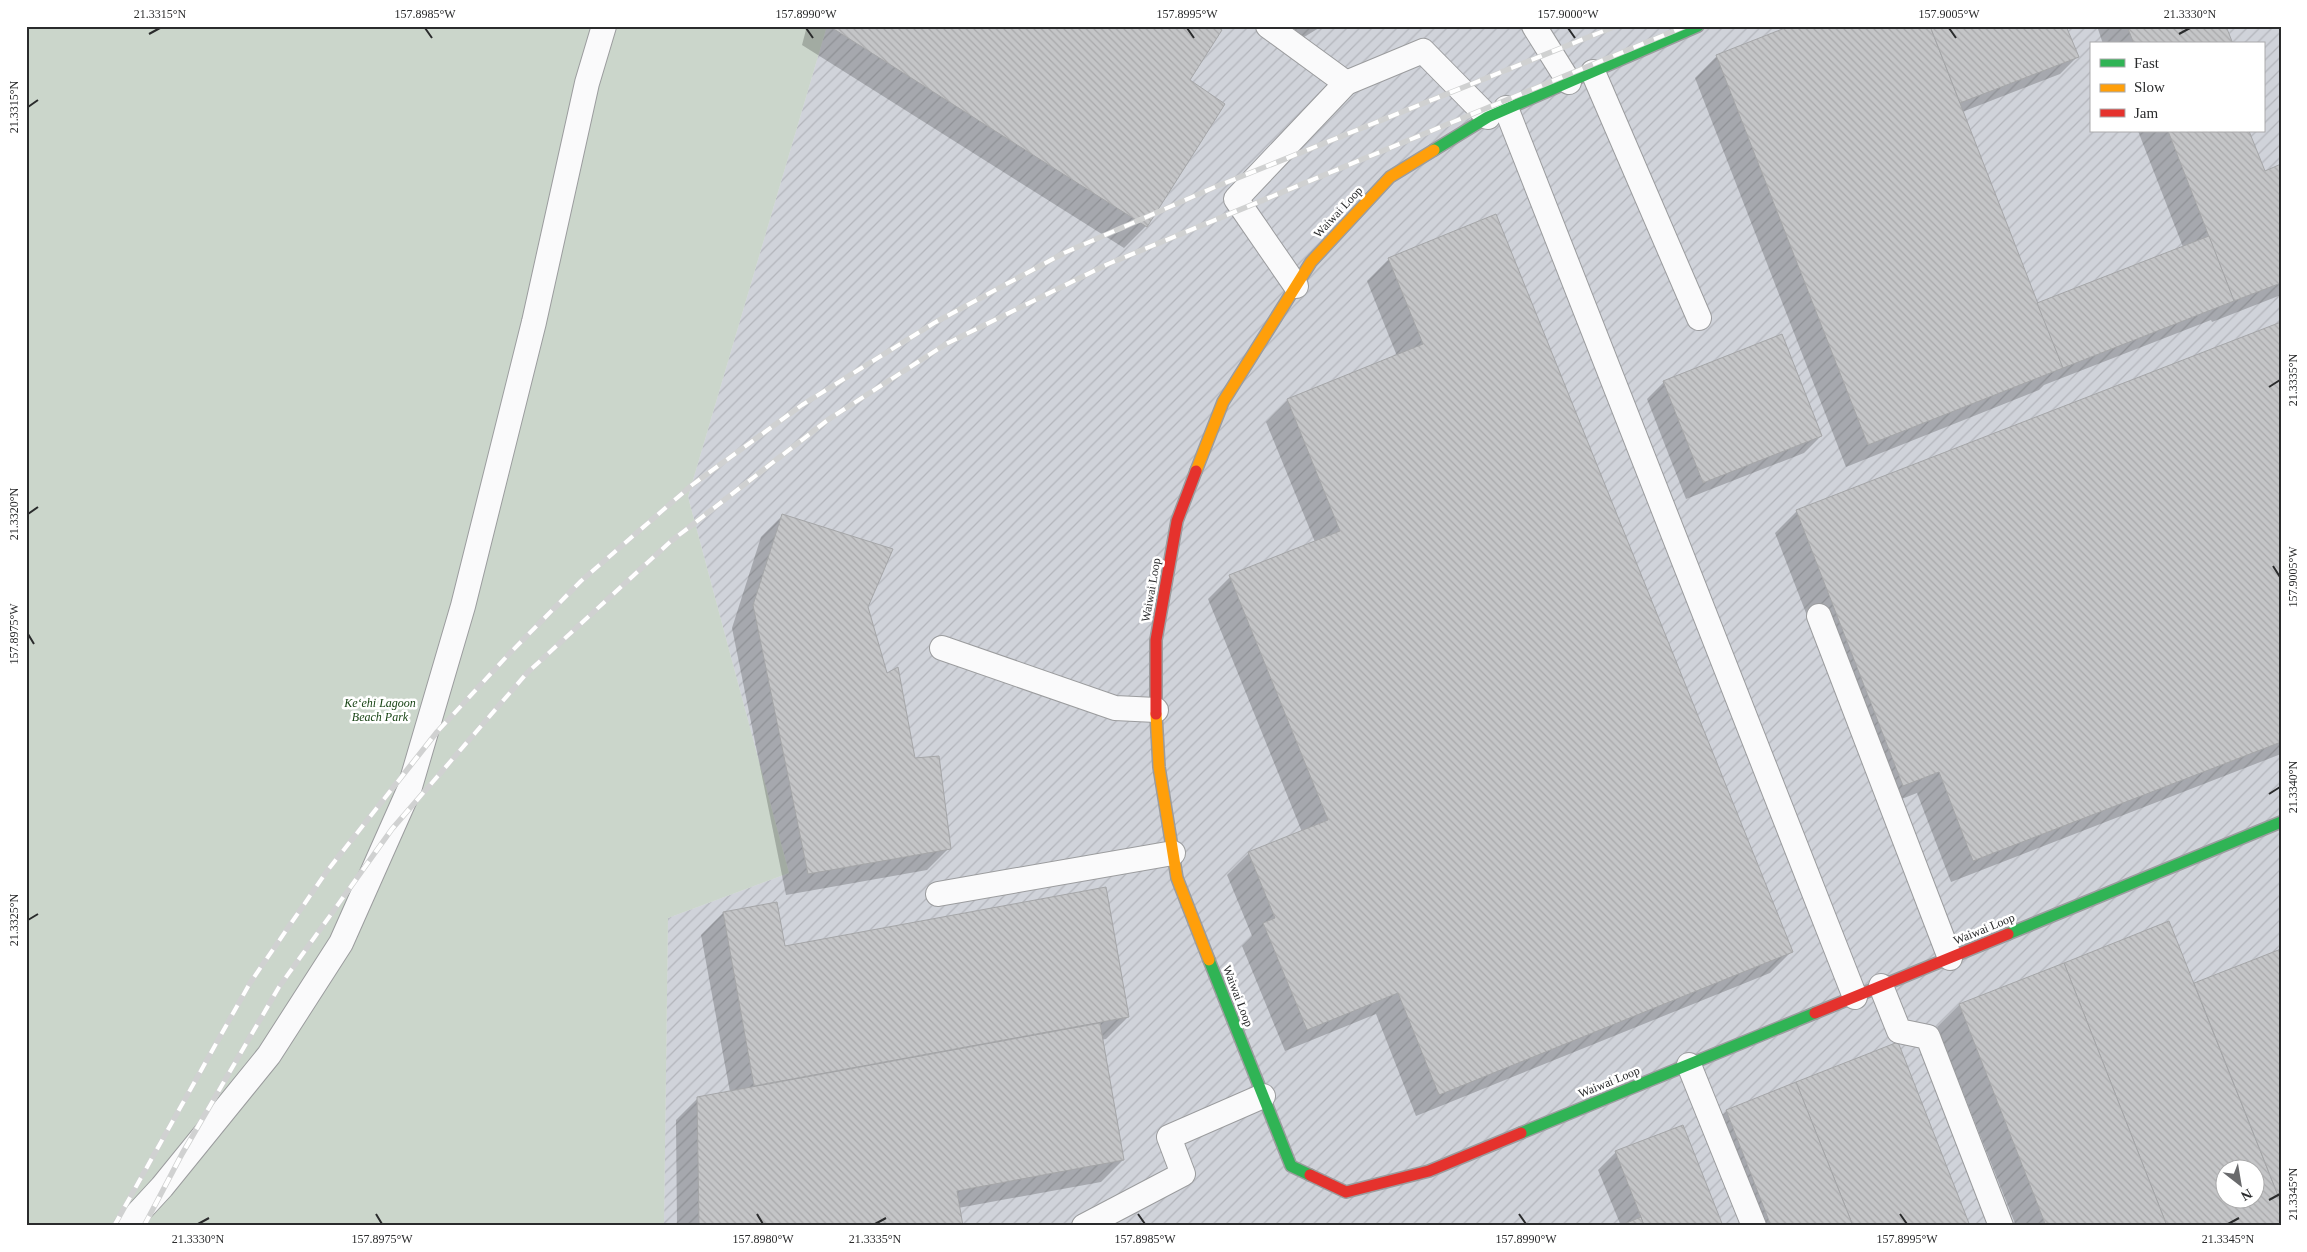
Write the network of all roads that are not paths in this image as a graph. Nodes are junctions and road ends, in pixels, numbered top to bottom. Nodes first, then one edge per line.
1 (604, 26) edge
2 (1268, 26) edge
3 (1534, 26) edge
4 (1698, 26) edge
5 (1593, 72) junction
6 (1569, 82) junction
7 (1346, 83) junction
8 (1497, 113) junction
9 (1296, 286) junction
10 (1699, 318) dead end
11 (1819, 616) dead end
12 (942, 648) dead end
13 (1156, 710) junction
14 (2281, 822) edge
15 (1173, 853) junction
16 (938, 894) dead end
17 (1950, 958) junction
18 (1881, 986) junction
19 (1855, 997) junction
20 (1689, 1064) junction
21 (1263, 1096) junction
22 (126, 1226) edge
23 (1084, 1226) edge
24 (1754, 1226) edge
25 (2001, 1226) edge

1 - 22 lane
2 - 7 lane
3 - 6 lane
4 - 5 street, Waiwai Loop
5 - 6 street, Waiwai Loop
5 - 10 lane
6 - 8 street, Waiwai Loop
7 - 8 lane
7 - 9 lane
8 - 9 street, Waiwai Loop
8 - 19 lane
9 - 13 street, Waiwai Loop
11 - 17 lane
12 - 13 lane
13 - 15 street, Waiwai Loop
14 - 17 street, Waiwai Loop
15 - 16 lane
15 - 21 street, Waiwai Loop
17 - 18 street, Waiwai Loop
18 - 19 street, Waiwai Loop
18 - 25 lane
19 - 20 street, Waiwai Loop
20 - 21 street, Waiwai Loop
20 - 24 lane
21 - 23 lane

